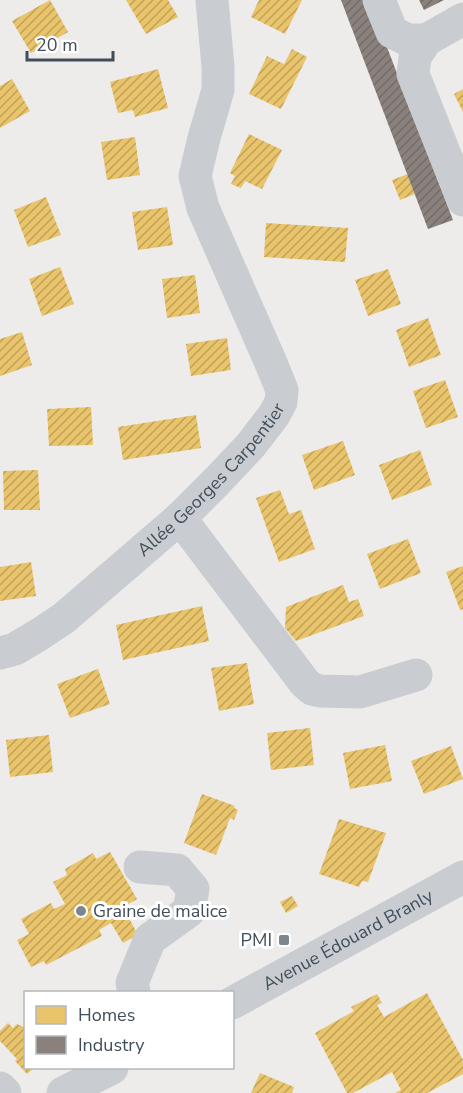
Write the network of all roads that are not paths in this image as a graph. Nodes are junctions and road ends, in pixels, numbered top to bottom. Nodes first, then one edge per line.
1 (212, 0) edge
2 (379, 0) edge
3 (463, 20) edge
4 (426, 40) junction
5 (463, 200) edge
6 (180, 518) junction
7 (0, 653) edge
8 (416, 675) dead end
9 (140, 867) dead end
10 (463, 877) edge
11 (134, 991) edge
12 (234, 1002) edge
13 (110, 1069) edge
14 (0, 1088) edge
15 (5, 1093) edge
16 (63, 1093) edge

1 - 6 street, Allée Georges Carpentier
2 - 4 street
3 - 4 street
4 - 5 street
6 - 7 street, Allée Georges Carpentier
6 - 8 street
9 - 11 street
10 - 12 street, Avenue Édouard Branly
13 - 16 street
14 - 15 street

